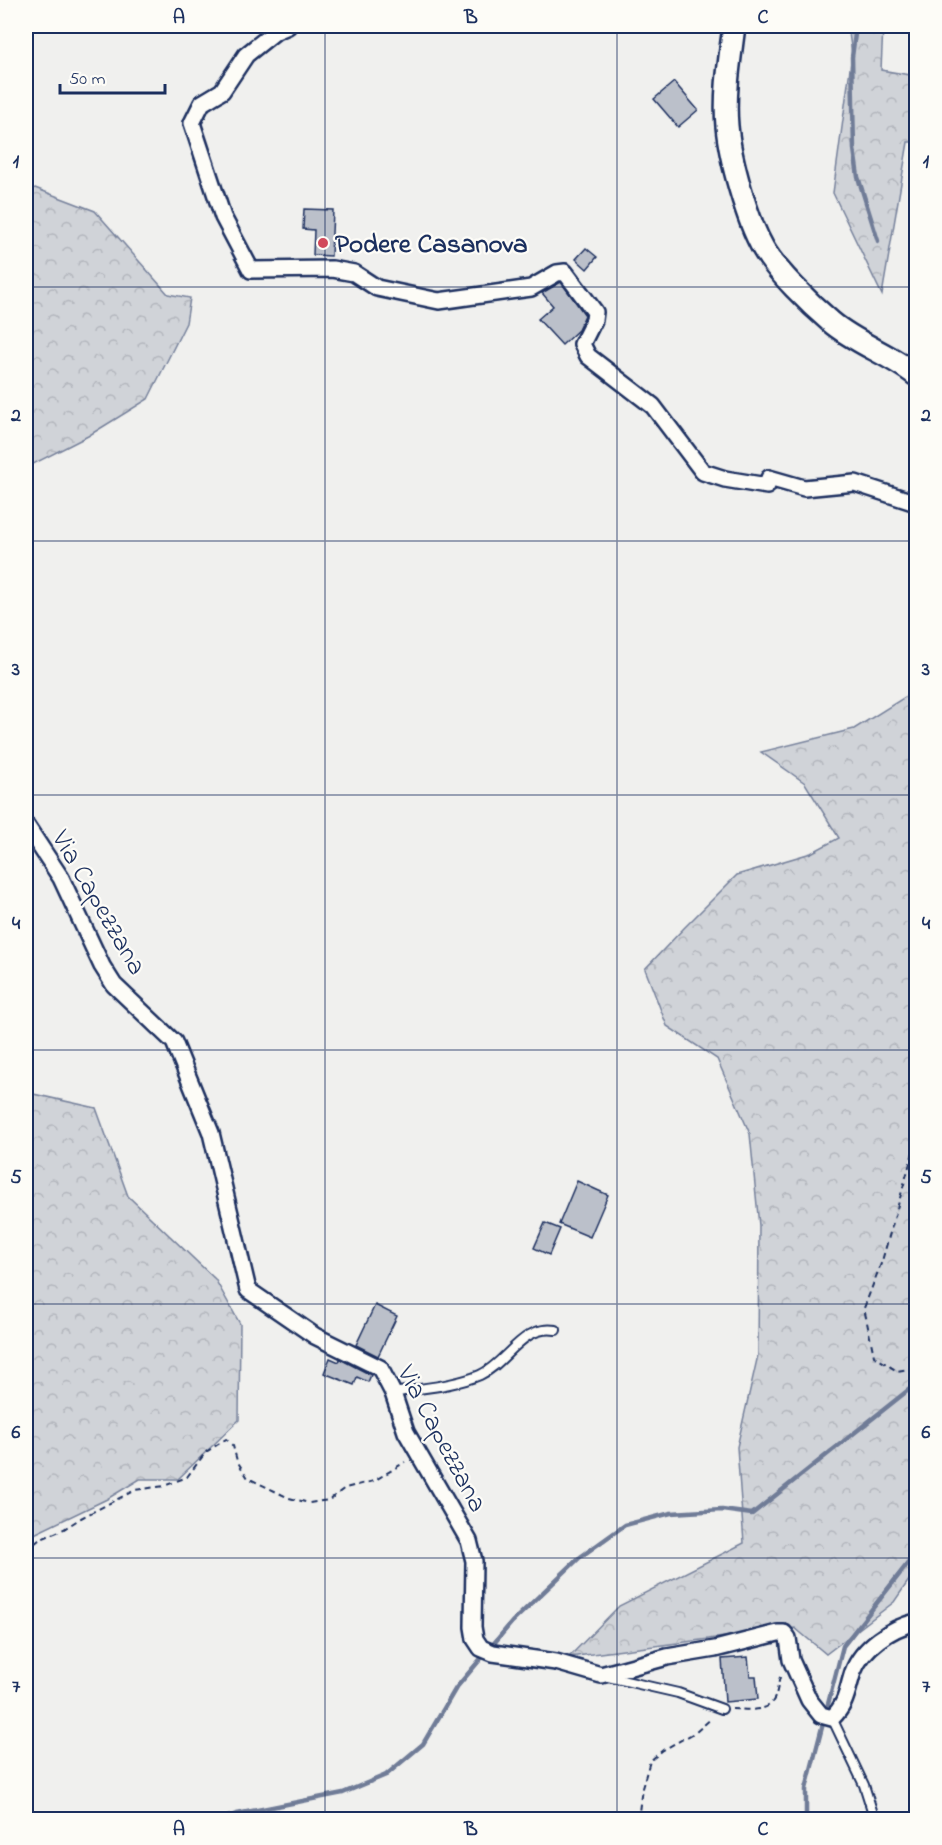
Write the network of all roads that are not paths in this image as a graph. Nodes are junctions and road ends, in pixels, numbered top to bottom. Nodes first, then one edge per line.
1 (288, 26) edge
2 (734, 26) edge
3 (916, 375) edge
4 (916, 503) edge
5 (26, 825) edge
6 (556, 1330) dead end
7 (393, 1393) junction
8 (916, 1622) edge
9 (601, 1675) junction
10 (722, 1709) road end
11 (832, 1718) junction
12 (875, 1820) edge

1 - 4 street
2 - 3 street
5 - 7 street, Via Capezzana
6 - 7 lane
7 - 9 street, Via Capezzana
8 - 11 street
9 - 10 lane
9 - 11 street
11 - 12 lane

